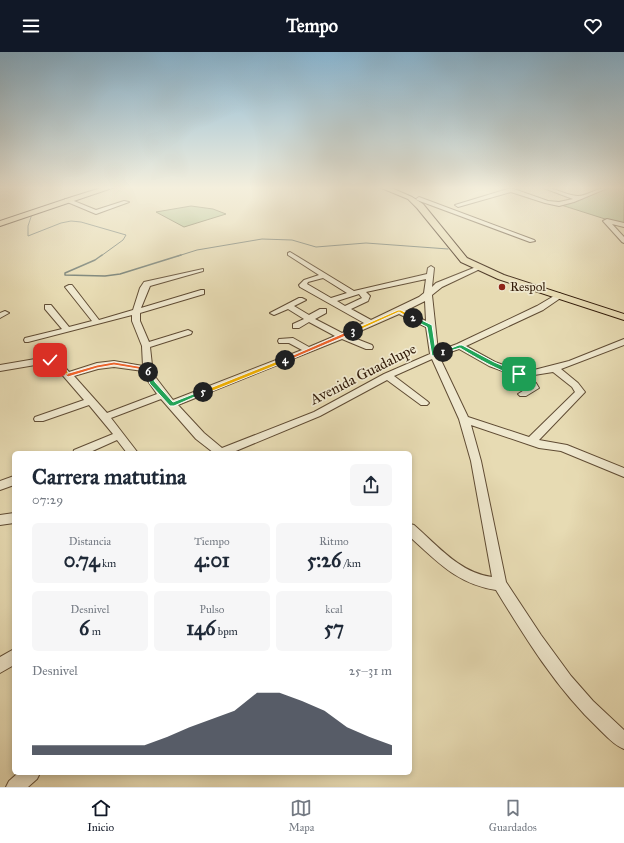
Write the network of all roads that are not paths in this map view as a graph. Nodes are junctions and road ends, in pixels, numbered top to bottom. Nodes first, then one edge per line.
1 (432, 221) edge
2 (439, 221) edge
3 (479, 221) edge
4 (606, 221) edge
5 (608, 221) edge
6 (624, 225) edge
7 (532, 241) dead end
8 (624, 241) edge
9 (451, 243) junction
10 (290, 254) dead end
11 (478, 268) junction
12 (201, 270) dead end
13 (325, 275) junction
14 (340, 285) junction
15 (68, 287) dead end
16 (200, 292) dead end
17 (357, 292) junction
18 (428, 294) junction
19 (559, 295) junction
20 (302, 300) dead end
21 (331, 300) junction
22 (288, 306) junction
23 (48, 307) dead end
24 (345, 309) junction
25 (323, 311) dead end
26 (400, 311) junction
27 (136, 313) junction
28 (274, 313) dead end
29 (624, 317) edge
30 (310, 319) junction
31 (97, 322) junction
32 (370, 323) junction
33 (296, 326) dead end
34 (430, 326) junction
35 (67, 330) junction
36 (188, 332) dead end
37 (343, 335) junction
38 (28, 340) dead end
39 (282, 341) dead end
40 (624, 342) edge
41 (146, 346) junction
42 (369, 346) dead end
43 (460, 346) junction
44 (309, 350) junction
45 (434, 355) junction
46 (0, 368) edge
47 (554, 368) junction
48 (147, 369) junction
49 (519, 374) junction
50 (68, 375) junction
51 (387, 376) junction
52 (524, 394) dead end
53 (163, 395) junction
54 (90, 401) junction
55 (424, 403) dead end
56 (172, 404) junction
57 (105, 417) junction
58 (39, 419) dead end
59 (464, 419) junction
60 (118, 436) junction
61 (531, 441) junction
62 (83, 451) edge
63 (131, 451) edge
64 (219, 451) edge
65 (226, 451) edge
66 (624, 473) edge
67 (12, 481) edge
68 (0, 486) edge
69 (12, 518) edge
70 (0, 520) edge
71 (412, 531) edge
72 (500, 584) junction
73 (12, 658) edge
74 (0, 665) edge
75 (624, 741) edge
76 (29, 775) edge
77 (15, 787) edge

1 - 9 main road
2 - 9 main road
3 - 7 street
4 - 8 street
5 - 6 street
9 - 11 main road
10 - 13 street
11 - 18 street
11 - 19 main road
12 - 27 street
13 - 14 street
13 - 21 street
14 - 17 street
14 - 21 street
15 - 31 street
16 - 27 street
17 - 18 street
17 - 21 street
17 - 24 street
18 - 26 street
18 - 34 street
19 - 29 main road
19 - 43 street, Avenida Guadalupe
20 - 22 street
21 - 24 street
22 - 28 street
22 - 30 street
23 - 35 street
24 - 32 street
25 - 30 street
26 - 32 street
26 - 34 street
27 - 31 street
27 - 41 street
30 - 33 street
30 - 37 street
31 - 35 street
32 - 37 street
34 - 45 street
35 - 38 street
36 - 41 street
37 - 42 street
37 - 44 street
39 - 44 street
40 - 47 street
41 - 48 street
43 - 45 street, Avenida Guadalupe
43 - 49 street
44 - 56 street
45 - 51 street, Avenida Guadalupe
45 - 59 street
46 - 50 street
47 - 49 street
47 - 61 street
48 - 50 street
48 - 53 street
49 - 52 street
50 - 54 street
51 - 55 street
51 - 65 street, Avenida Guadalupe
53 - 56 street
53 - 57 street
54 - 57 street
54 - 58 street
56 - 64 street
57 - 60 street
59 - 61 street
59 - 72 street
60 - 62 street
60 - 63 street
61 - 66 street
67 - 68 street
69 - 70 street
71 - 72 street
72 - 75 street
73 - 74 street
76 - 77 street

